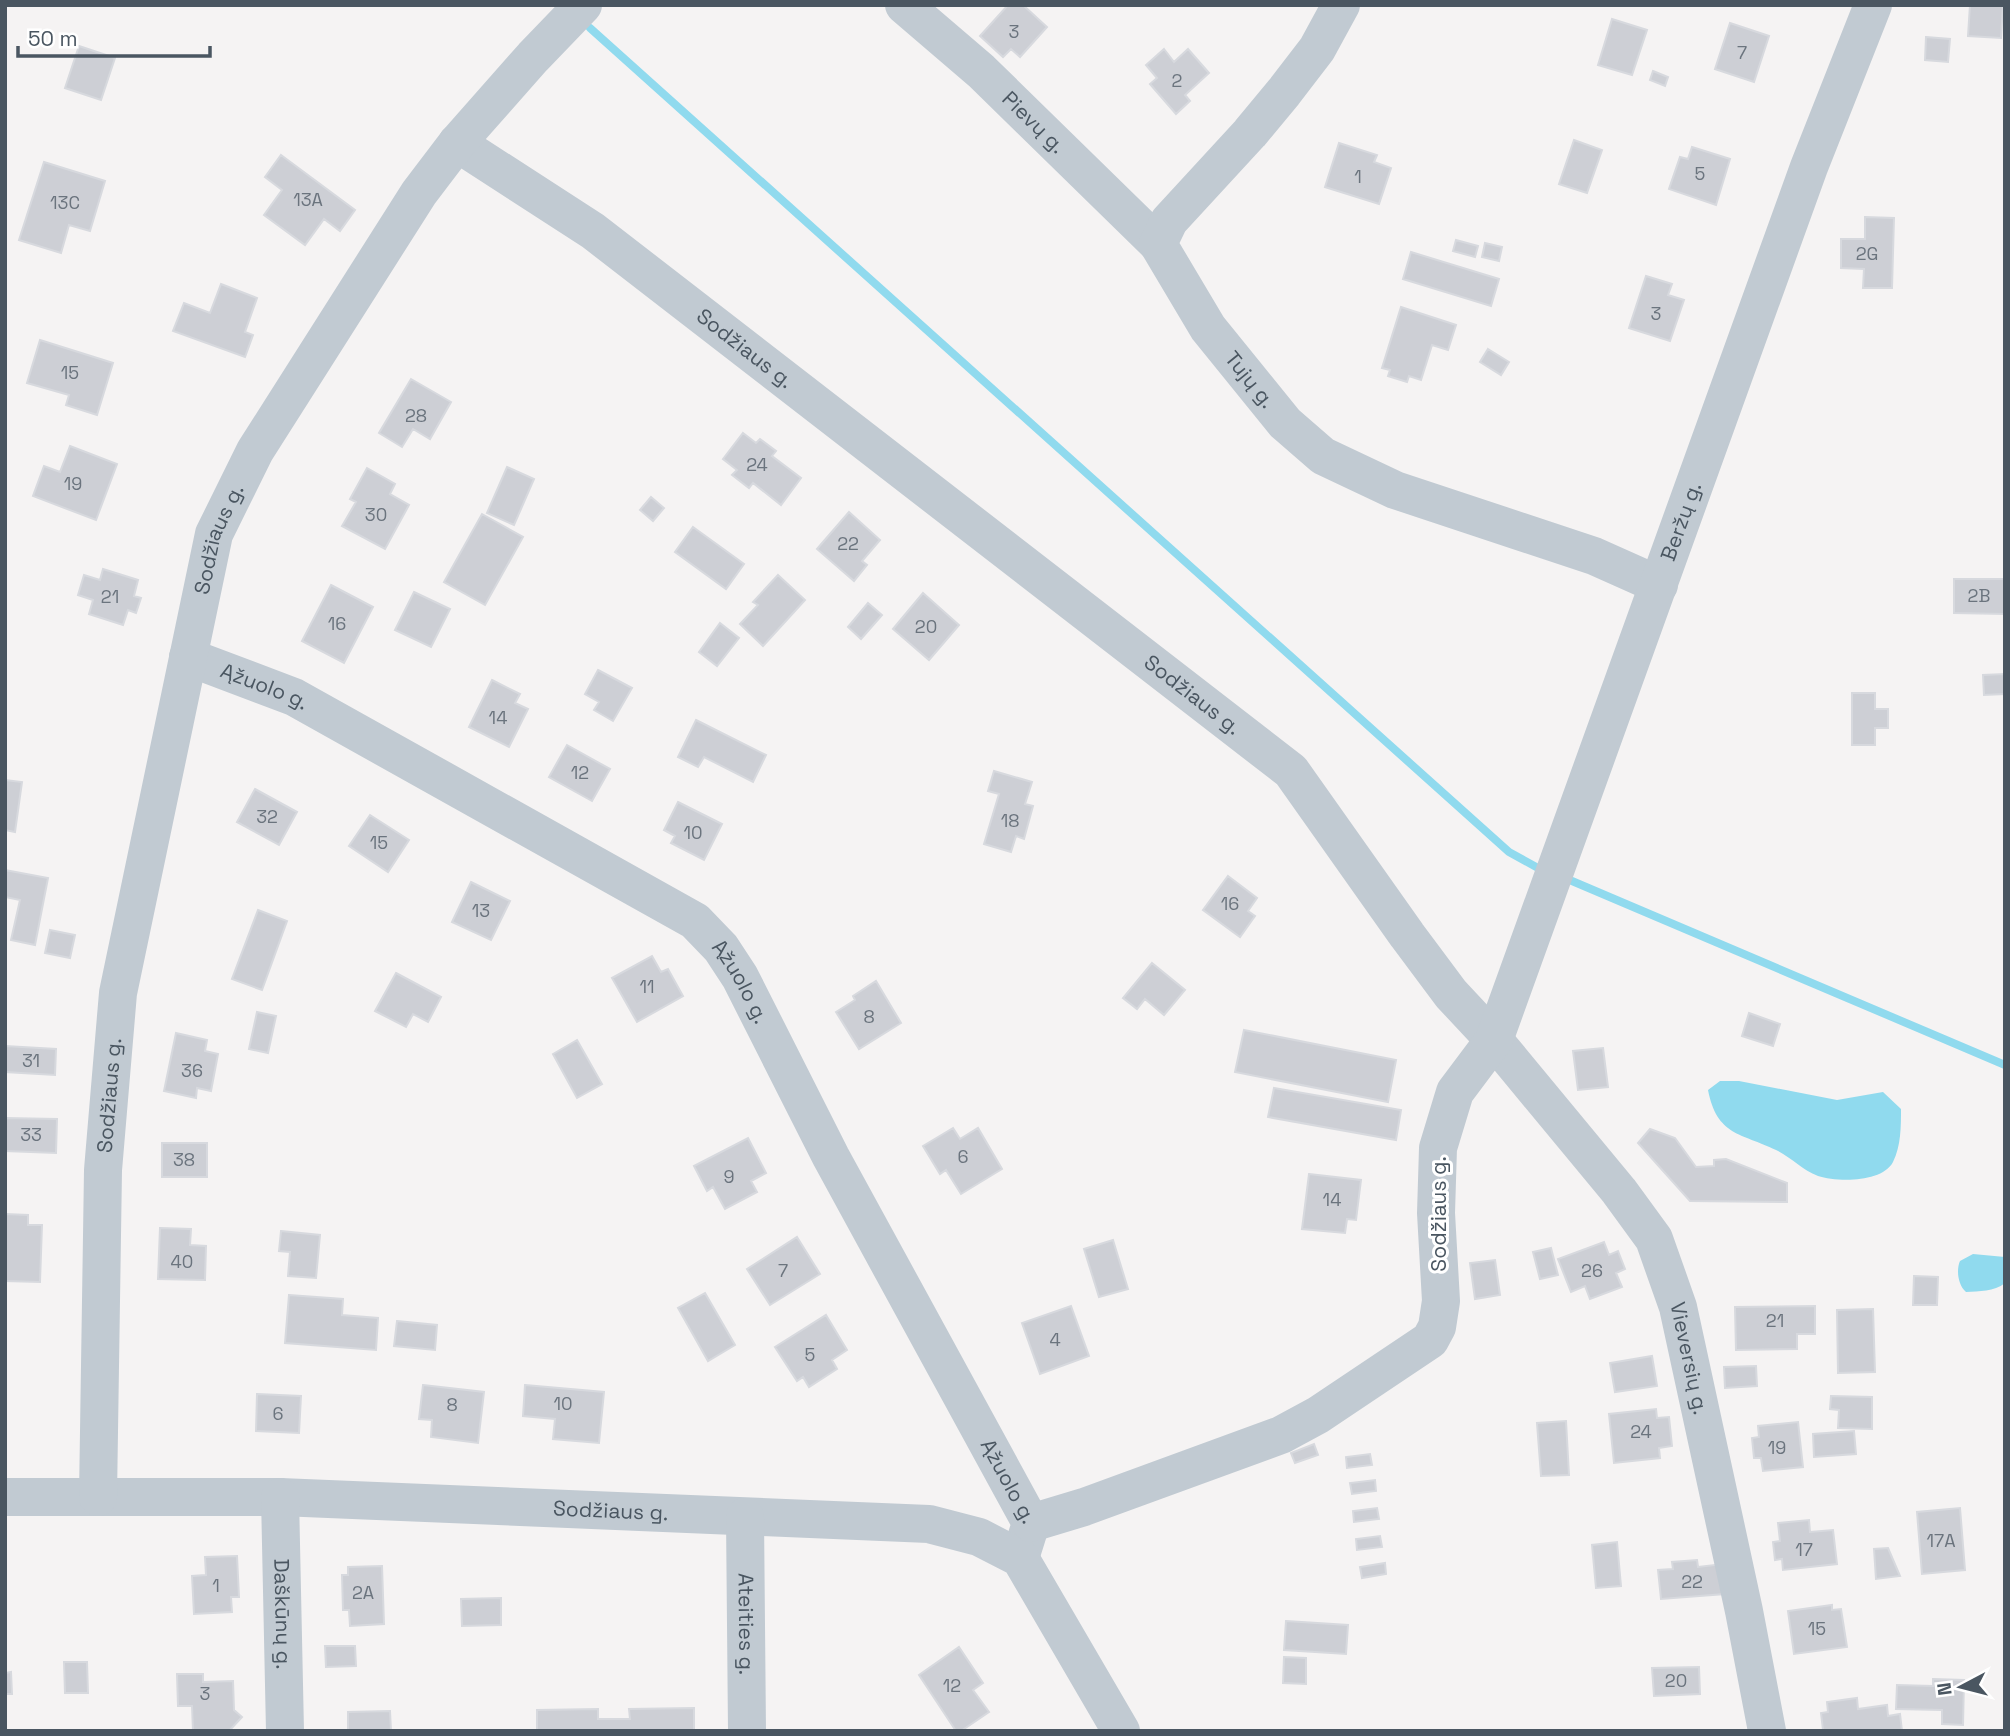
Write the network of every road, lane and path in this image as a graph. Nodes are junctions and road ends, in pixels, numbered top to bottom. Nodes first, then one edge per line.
1 (583, 5) edge
2 (904, 5) edge
3 (1341, 5) edge
4 (1873, 5) edge
5 (457, 143) junction
6 (1158, 244) junction
7 (1659, 585) junction
8 (188, 657) junction
9 (1494, 1040) junction
10 (5, 1497) edge
11 (99, 1497) junction
12 (281, 1497) junction
13 (745, 1517) junction
14 (1026, 1540) junction
15 (285, 1731) edge
16 (747, 1731) edge
17 (1121, 1731) edge
18 (1767, 1731) edge

1 - 5 street
2 - 6 street, Pievų g.
3 - 6 street
4 - 7 street, Beržų g.
5 - 8 street, Sodžiaus g.
5 - 9 street, Sodžiaus g.
6 - 7 street, Tujų g.
7 - 9 street, Beržų g.
8 - 11 street, Sodžiaus g.
8 - 14 street, Ąžuolo g.
9 - 14 street, Sodžiaus g.
9 - 18 street, Vieversių g.
10 - 11 street, Sodžiaus g.
11 - 12 street, Sodžiaus g.
12 - 13 street, Sodžiaus g.
12 - 15 street, Daškūnų g.
13 - 14 street, Sodžiaus g.
13 - 16 street, Ateities g.
14 - 17 street

